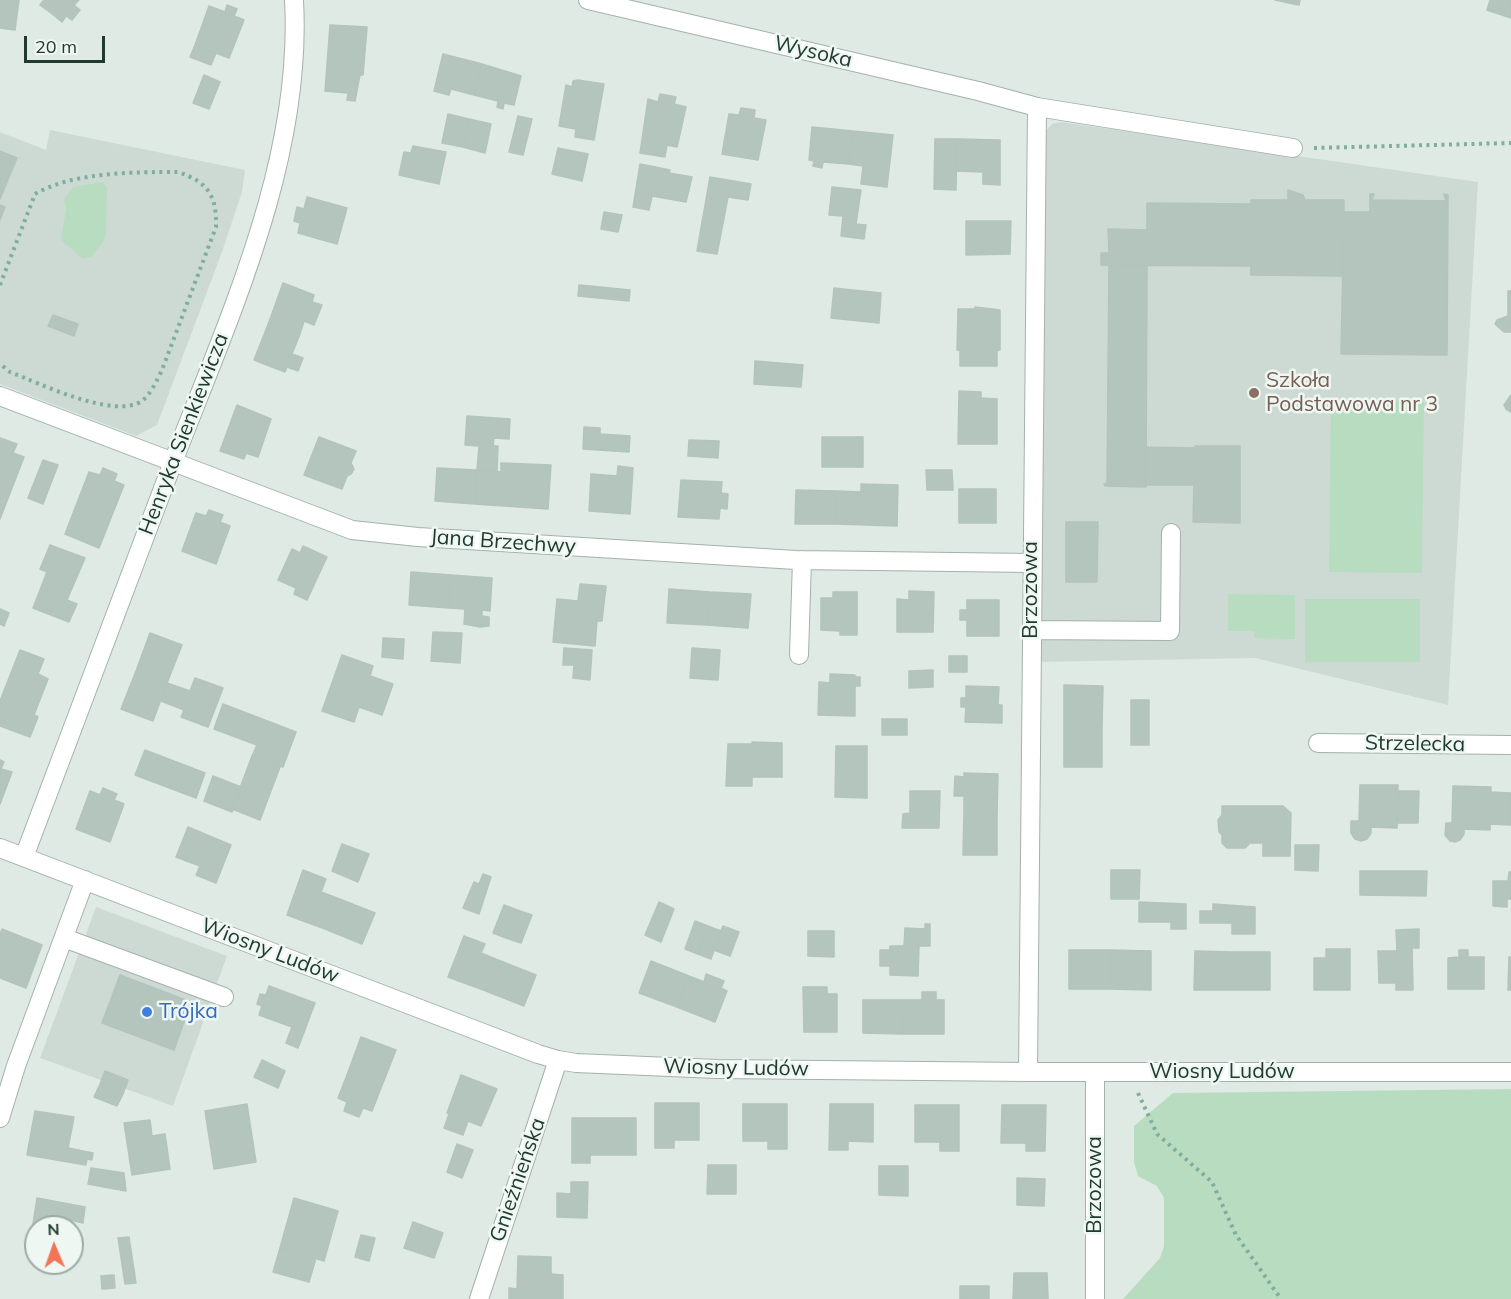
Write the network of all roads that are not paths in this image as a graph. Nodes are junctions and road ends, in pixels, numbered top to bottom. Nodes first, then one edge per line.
1 (294, 0) edge
2 (588, 0) edge
3 (1037, 108) junction
4 (1293, 148) dead end
5 (0, 396) edge
6 (173, 463) junction
7 (1171, 533) dead end
8 (802, 560) junction
9 (1031, 563) junction
10 (1031, 630) junction
11 (800, 655) dead end
12 (1318, 742) dead end
13 (1511, 745) edge
14 (0, 848) edge
15 (24, 856) junction
16 (85, 880) junction
17 (64, 938) junction
18 (224, 997) dead end
19 (558, 1060) junction
20 (1028, 1072) junction
21 (1095, 1072) junction
22 (1511, 1072) edge
23 (0, 1118) edge
24 (479, 1299) edge
25 (1095, 1299) edge

1 - 6 street, Henryka Sienkiewicza
2 - 3 street, Wysoka
3 - 4 street, Wysoka
3 - 9 street, Brzozowa
5 - 6 street, Jana Brzechwy
6 - 8 street, Jana Brzechwy
6 - 15 street, Henryka Sienkiewicza
7 - 10 street
8 - 9 street, Jana Brzechwy
8 - 11 street
9 - 10 street, Brzozowa
10 - 20 street, Brzozowa
12 - 13 street, Strzelecka
14 - 15 street, Wiosny Ludów
15 - 16 street, Wiosny Ludów
16 - 17 street
16 - 19 street, Wiosny Ludów
17 - 18 street
17 - 23 street
19 - 20 street, Wiosny Ludów
19 - 24 street, Gnieźnieńska
20 - 21 street, Wiosny Ludów
21 - 22 street, Wiosny Ludów
21 - 25 street, Brzozowa

